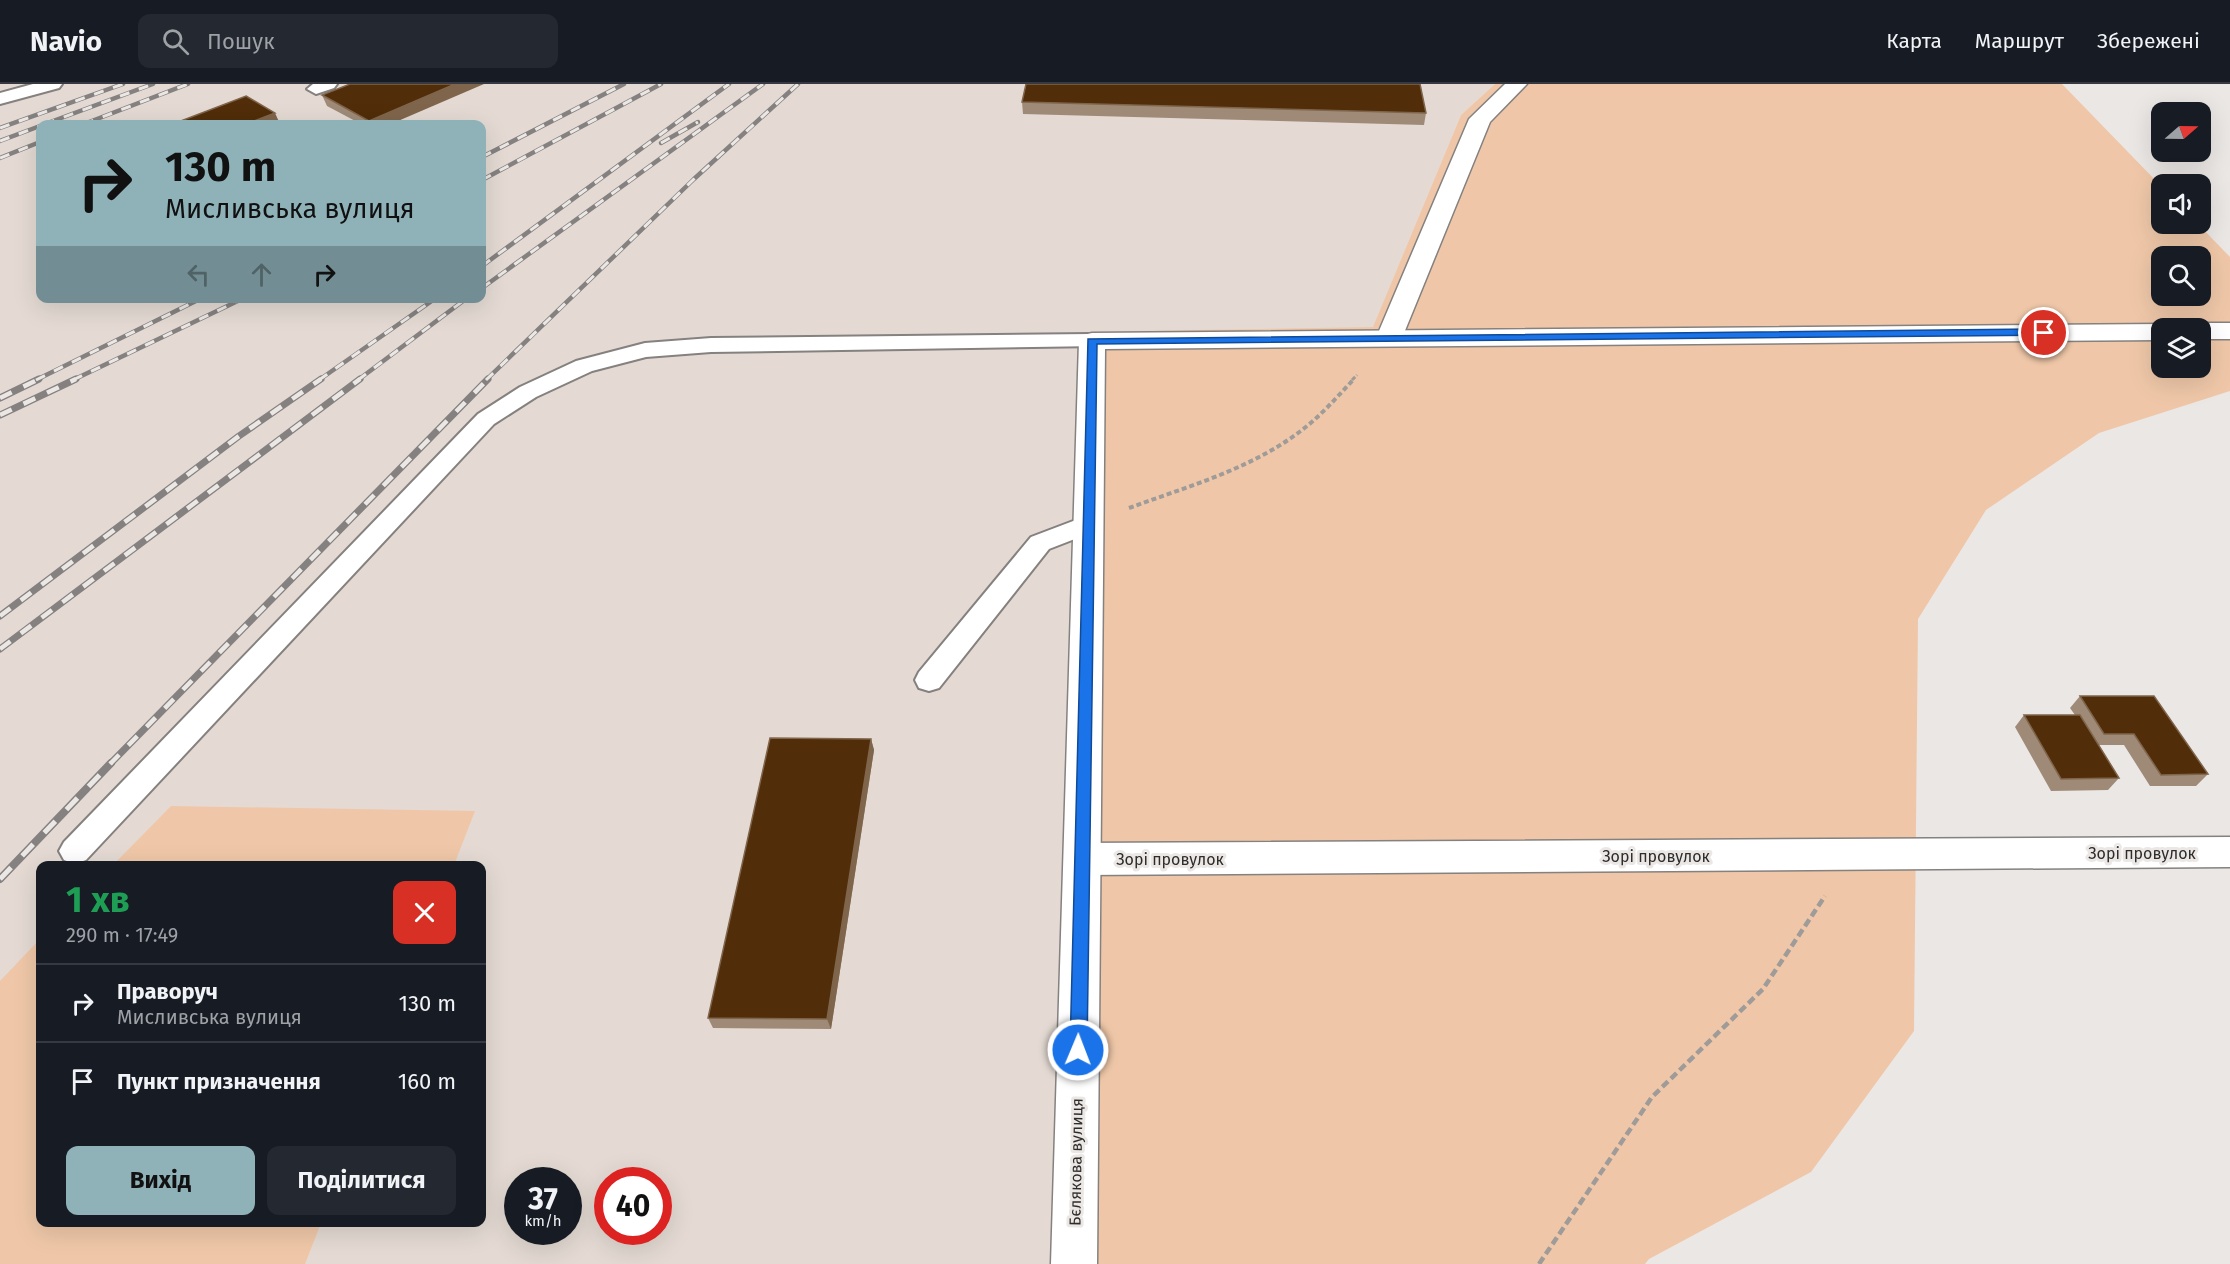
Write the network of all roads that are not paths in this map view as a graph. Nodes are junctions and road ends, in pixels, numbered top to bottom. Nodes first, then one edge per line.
1 (53, 84) edge
2 (1517, 84) edge
3 (0, 99) edge
4 (2211, 331) edge
5 (2230, 331) edge
6 (2151, 332) edge
7 (1389, 338) junction
8 (1092, 341) junction
9 (1089, 524) junction
10 (929, 680) dead end
11 (75, 851) dead end
12 (2230, 852) edge
13 (1082, 859) junction
14 (1074, 1264) edge

1 - 3 lane
2 - 7 street
4 - 5 street
6 - 7 street
7 - 8 street
8 - 9 street, Бєлякова вулиця
8 - 11 lane
9 - 10 lane
9 - 13 street, Бєлякова вулиця
12 - 13 street, Зорі провулок
13 - 14 street, Бєлякова вулиця

